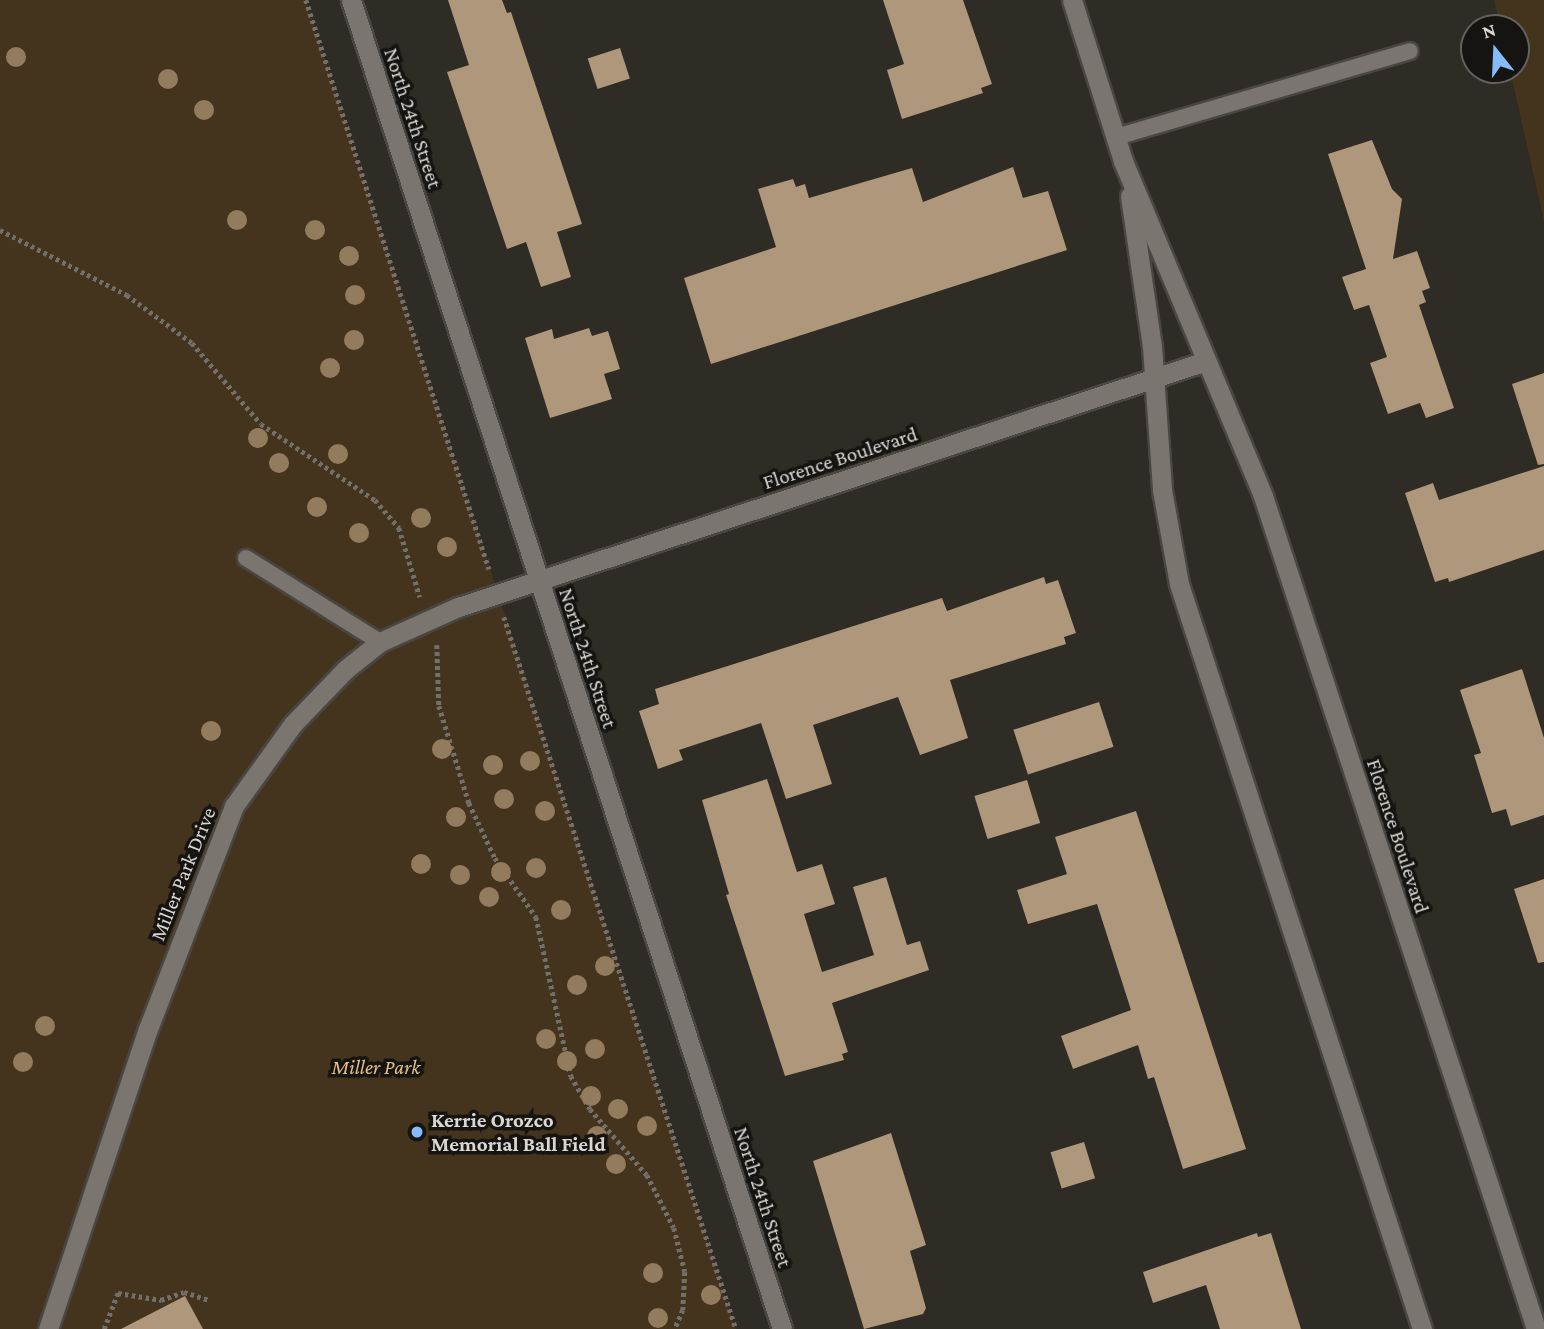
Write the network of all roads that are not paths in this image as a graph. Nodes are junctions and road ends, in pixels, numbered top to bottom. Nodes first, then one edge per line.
1 (351, 0) edge
2 (1072, 0) edge
3 (1410, 51) dead end
4 (1116, 136) junction
5 (1123, 161) junction
6 (1206, 361) junction
7 (1156, 378) junction
8 (246, 558) dead end
9 (539, 581) junction
10 (380, 642) junction
11 (48, 1329) edge
12 (782, 1329) edge
13 (1422, 1329) edge
14 (1536, 1329) edge

1 - 9 street, North 24th Street
2 - 4 street, Florence Boulevard
3 - 4 lane
4 - 5 street, Florence Boulevard
5 - 6 street, Florence Boulevard
5 - 7 street, Florence Boulevard
6 - 7 street, Florence Boulevard
6 - 14 street, Florence Boulevard
7 - 9 street, Florence Boulevard
7 - 13 street, Florence Boulevard
8 - 10 lane
9 - 10 street, Miller Park Drive
9 - 12 street, North 24th Street
10 - 11 street, Miller Park Drive

